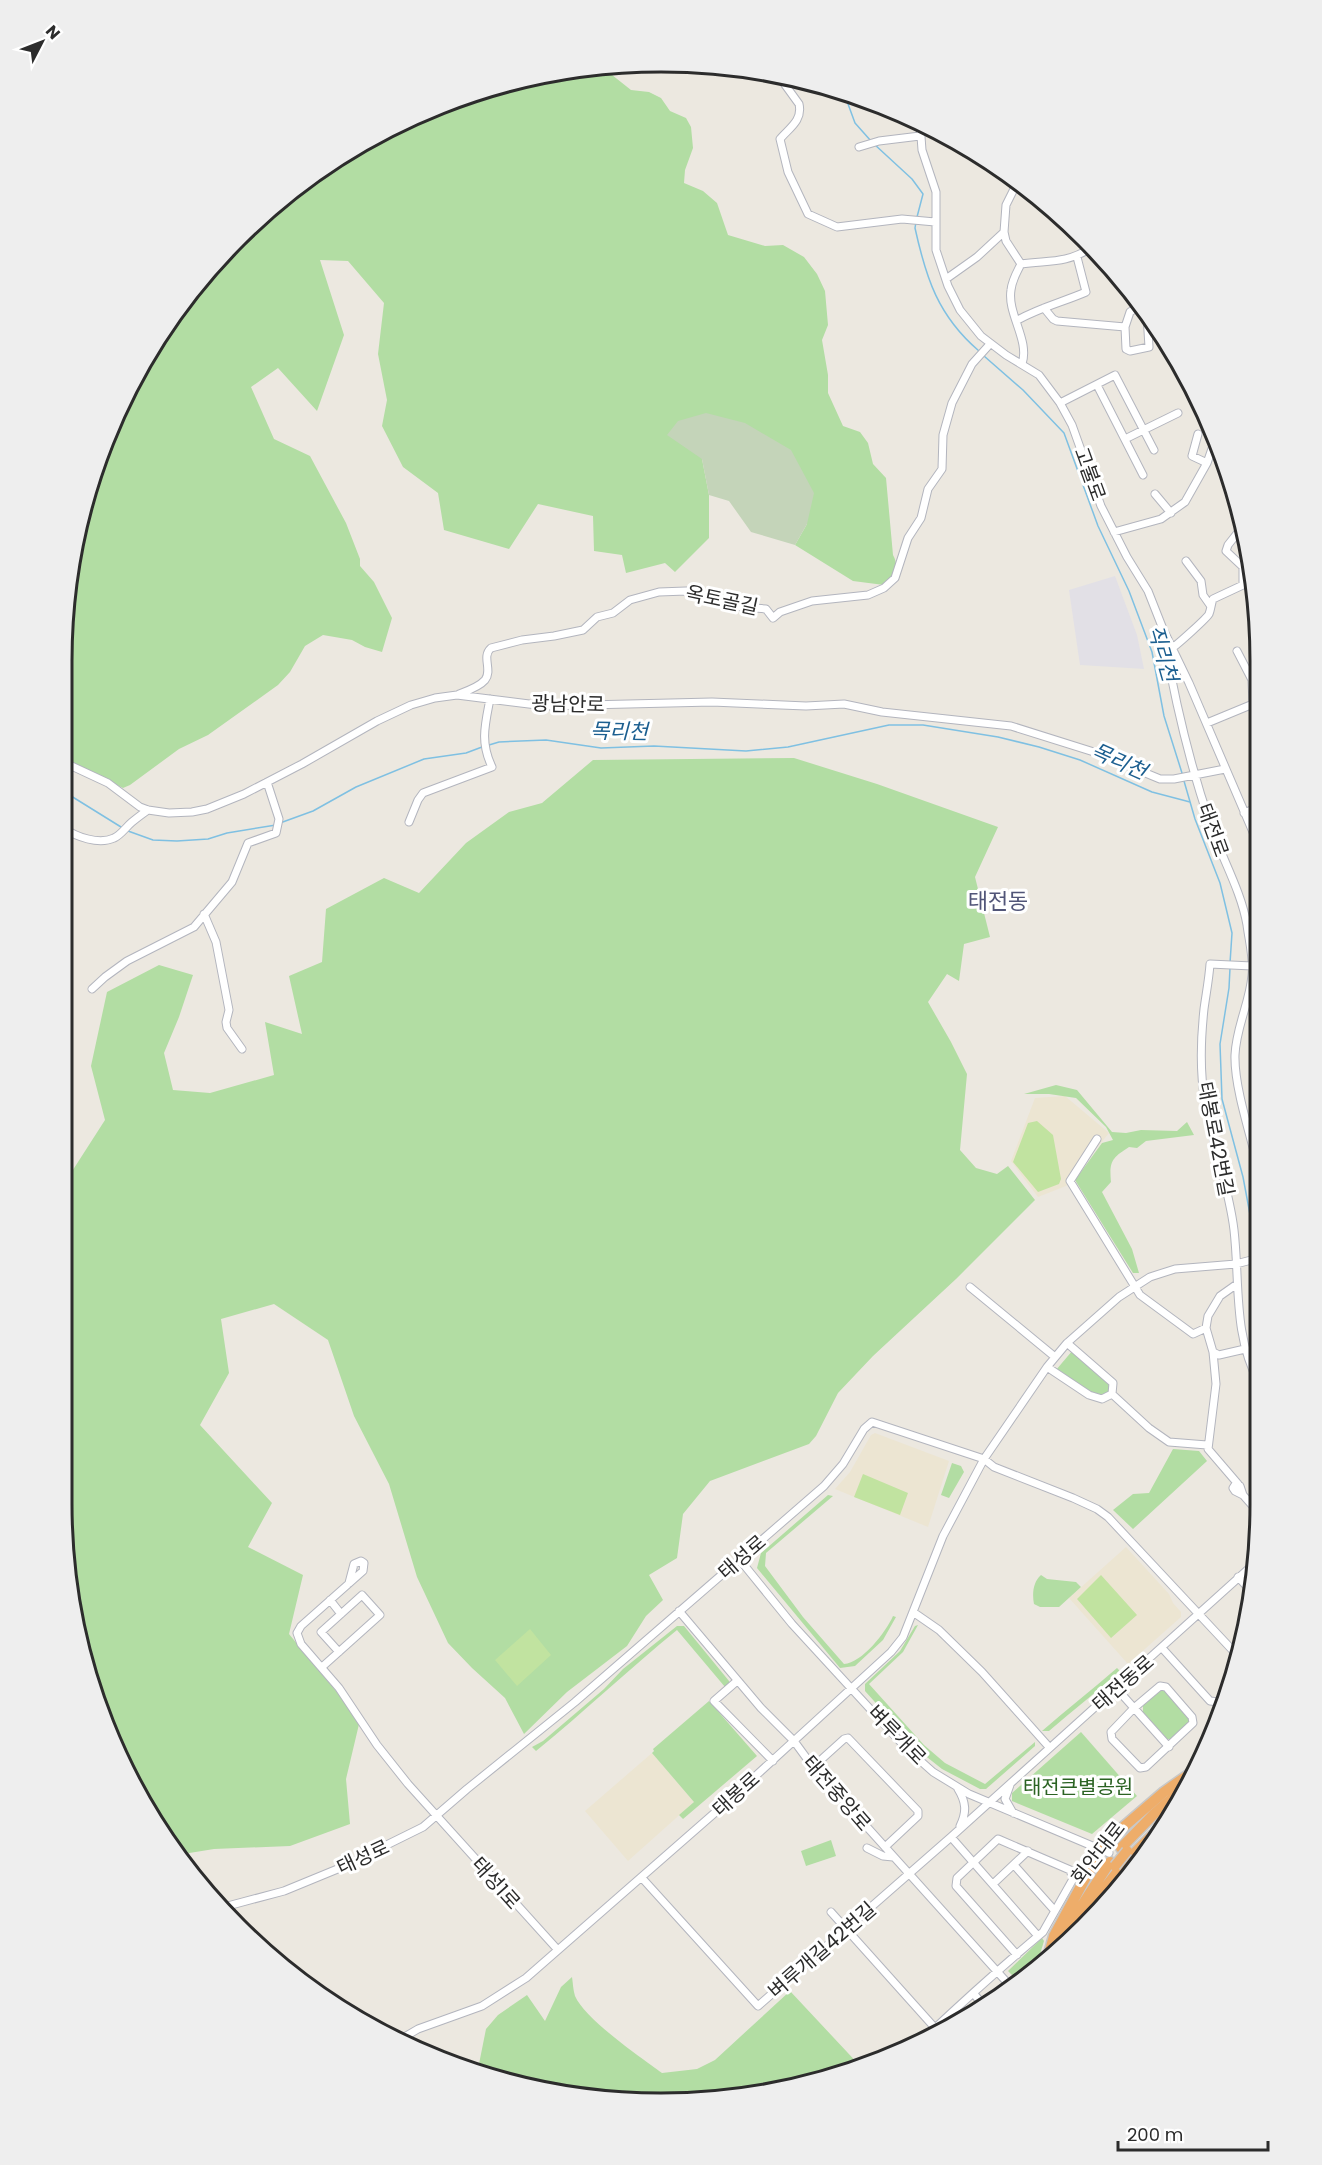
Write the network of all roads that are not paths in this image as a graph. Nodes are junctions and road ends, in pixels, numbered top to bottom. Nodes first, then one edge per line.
1 (785, 85) edge
2 (921, 132) edge
3 (920, 136) junction
4 (859, 147) dead end
5 (1014, 190) edge
6 (935, 222) junction
7 (1004, 232) junction
8 (1084, 252) edge
9 (1077, 257) junction
10 (1021, 264) junction
11 (946, 279) junction
12 (1044, 308) junction
13 (1134, 310) edge
14 (1016, 321) junction
15 (1125, 327) junction
16 (1148, 330) edge
17 (988, 347) junction
18 (1022, 364) junction
19 (1097, 385) junction
20 (1060, 403) junction
21 (1178, 413) dead end
22 (1144, 430) junction
23 (1198, 434) dead end
24 (1125, 439) junction
25 (1154, 450) dead end
26 (1211, 451) edge
27 (1207, 463) junction
28 (1143, 475) dead end
29 (1155, 494) dead end
30 (1170, 513) junction
31 (1114, 532) junction
32 (1236, 535) edge
33 (1185, 561) dead end
34 (1242, 566) edge
35 (1244, 574) edge
36 (1210, 605) junction
37 (1163, 629) junction
38 (1172, 648) junction
39 (1237, 651) dead end
40 (1250, 676) edge
41 (457, 695) junction
42 (490, 699) junction
43 (1250, 705) edge
44 (1207, 723) junction
45 (72, 766) edge
46 (1225, 769) junction
47 (1192, 775) junction
48 (267, 782) junction
49 (148, 810) junction
50 (1250, 811) edge
51 (1244, 813) junction
52 (409, 822) dead end
53 (1250, 826) edge
54 (72, 834) edge
55 (204, 914) junction
56 (1249, 942) joint
57 (1250, 945) edge
58 (1250, 965) edge
59 (1250, 988) edge
60 (92, 989) dead end
61 (1250, 994) edge
62 (1246, 1001) junction
63 (242, 1049) dead end
64 (1250, 1130) edge
65 (1097, 1139) dead end
66 (1250, 1260) edge
67 (1239, 1263) junction
68 (1237, 1284) junction
69 (1135, 1285) junction
70 (970, 1287) dead end
71 (1206, 1328) junction
72 (1068, 1343) junction
73 (1245, 1350) junction
74 (1213, 1352) junction
75 (1055, 1357) junction
76 (1250, 1364) edge
77 (1047, 1367) junction
78 (1112, 1394) junction
79 (1207, 1445) junction
80 (984, 1459) junction
81 (1250, 1503) edge
82 (740, 1560) junction
83 (1246, 1570) edge
84 (1238, 1577) junction
85 (349, 1583) dead end
86 (1245, 1584) edge
87 (330, 1600) junction
88 (678, 1611) junction
89 (913, 1612) junction
90 (341, 1614) junction
91 (1198, 1614) junction
92 (1162, 1648) junction
93 (1232, 1649) edge
94 (339, 1652) junction
95 (322, 1667) junction
96 (737, 1681) junction
97 (853, 1688) junction
98 (1117, 1689) junction
99 (1216, 1702) edge
100 (1134, 1708) junction
101 (794, 1741) junction
102 (1049, 1747) junction
103 (1169, 1747) junction
104 (773, 1761) junction
105 (813, 1767) junction
106 (1013, 1779) junction
107 (1181, 1780) edge
108 (958, 1789) junction
109 (1169, 1801) edge
110 (989, 1802) junction
111 (1014, 1815) junction
112 (435, 1816) junction
113 (1157, 1821) edge
114 (954, 1834) junction
115 (1147, 1837) edge
116 (885, 1847) junction
117 (867, 1848) dead end
118 (1028, 1851) junction
119 (893, 1857) junction
120 (1118, 1858) edge
121 (974, 1863) junction
122 (1014, 1865) junction
123 (909, 1874) junction
124 (642, 1878) junction
125 (993, 1884) junction
126 (1100, 1896) edge
127 (231, 1905) edge
128 (1055, 1911) junction
129 (1086, 1911) edge
130 (831, 1912) dead end
131 (846, 1928) junction
132 (1067, 1930) edge
133 (1038, 1936) junction
134 (1052, 1944) edge
135 (557, 1949) junction
136 (1017, 1955) junction
137 (998, 1973) junction
138 (1006, 1981) edge
139 (974, 1994) junction
140 (979, 2000) edge
141 (943, 2021) edge
142 (933, 2026) edge
143 (407, 2035) edge

1 - 6 street
2 - 3 street, 고불로
3 - 4 street
3 - 6 street, 고불로
5 - 7 street
6 - 11 street, 고불로
7 - 10 street
7 - 11 street
8 - 9 street
9 - 10 street
9 - 12 street
10 - 14 street
11 - 17 street, 고불로
12 - 14 street
12 - 15 street
13 - 15 street
14 - 18 street
15 - 16 street
17 - 18 street, 고불로
17 - 41 street, 옥토골길
18 - 20 street, 고불로
19 - 20 street
19 - 22 street
19 - 24 street
20 - 31 street, 고불로
21 - 22 street
22 - 24 street
22 - 25 street
23 - 27 street
24 - 28 street
26 - 27 street
27 - 30 street
29 - 30 street
30 - 31 street
31 - 37 street, 고불로
32 - 34 street
33 - 36 street
35 - 36 street
36 - 38 street
37 - 38 street, 고불로
37 - 47 street, 태전로
38 - 44 street, 고불로
39 - 40 street
41 - 42 street, 광남안로
41 - 48 street, 광남안로
42 - 47 street, 광남안로
42 - 52 street
43 - 44 street
44 - 46 street, 고불로
45 - 49 street, 광남안로
46 - 47 street
46 - 51 street, 고불로
47 - 56 street, 태전로
48 - 49 street, 광남안로
48 - 55 street
49 - 54 street
50 - 51 street
51 - 53 street, 고불로
55 - 60 street
55 - 63 street
56 - 57 street, 태전로
58 - 67 street, 태봉로42번길
59 - 62 street, 태전로
61 - 62 street
62 - 64 street, 태전로
65 - 69 street
66 - 67 street, 태봉로
67 - 68 street, 태봉로42번길
67 - 69 street, 태봉로
68 - 71 street
68 - 73 street, 태봉로42번길
69 - 71 street
69 - 72 street, 태봉로
70 - 75 street
71 - 74 street
72 - 75 street, 태봉로
72 - 78 street
73 - 74 street
73 - 76 street, 태봉로42번길
74 - 79 street
75 - 77 street, 태봉로
77 - 78 street
77 - 80 street, 태봉로
78 - 79 street
79 - 81 street
80 - 82 street, 태성로
80 - 89 street, 태봉로
80 - 91 street, 태성로
82 - 88 street, 태성로
82 - 97 street, 벼루개로
83 - 84 street, 태전동로
84 - 86 street
84 - 91 street, 태전동로
85 - 87 street
87 - 90 street
87 - 95 street, 태성1로
88 - 96 street, 태전중앙로
88 - 112 street, 태성로
89 - 97 street, 태봉로
89 - 102 street
90 - 94 street
90 - 94 street
91 - 92 street, 태전동로
91 - 93 street, 태성로
92 - 98 street, 태전동로
92 - 99 street
94 - 95 street
95 - 112 street, 태성1로
96 - 101 street, 태전중앙로
96 - 104 street
97 - 101 street, 태봉로
97 - 108 street, 벼루개로
98 - 100 street
98 - 102 street, 태전동로
100 - 103 street
100 - 103 street
100 - 103 street
101 - 104 street, 태봉로
101 - 105 street, 태전중앙로
102 - 106 street, 태전동로
104 - 124 street, 태봉로
105 - 116 street, 태전중앙로
105 - 116 street
106 - 110 street, 태전동로
106 - 111 street
107 - 120 highway
108 - 110 street, 벼루개로
108 - 114 street
109 - 120 highway, 회안대로
110 - 111 street, 벼루개로
110 - 114 street, 벼루개길42번길
111 - 120 street, 벼루개로
112 - 127 street, 태성로
112 - 135 street, 태성1로
113 - 120 highway, 회안대로
114 - 121 street
114 - 123 street, 벼루개길42번길
115 - 120 highway
116 - 119 street, 태전중앙로
117 - 119 street
118 - 121 street
118 - 122 street
118 - 128 street
119 - 123 street, 태전중앙로
120 - 126 highway
120 - 129 highway, 회안대로
120 - 132 highway, 회안대로
120 - 134 highway
121 - 125 street
121 - 136 street
122 - 125 street
122 - 128 street
123 - 131 street, 벼루개길42번길
123 - 137 street, 태전중앙로
124 - 131 street, 벼루개길42번길
124 - 135 street, 태봉로
125 - 133 street
128 - 133 street
130 - 131 street
131 - 142 street
133 - 136 street
135 - 143 street, 태봉로
136 - 137 street
137 - 138 street, 태전중앙로
137 - 139 street
139 - 140 street
139 - 141 street

